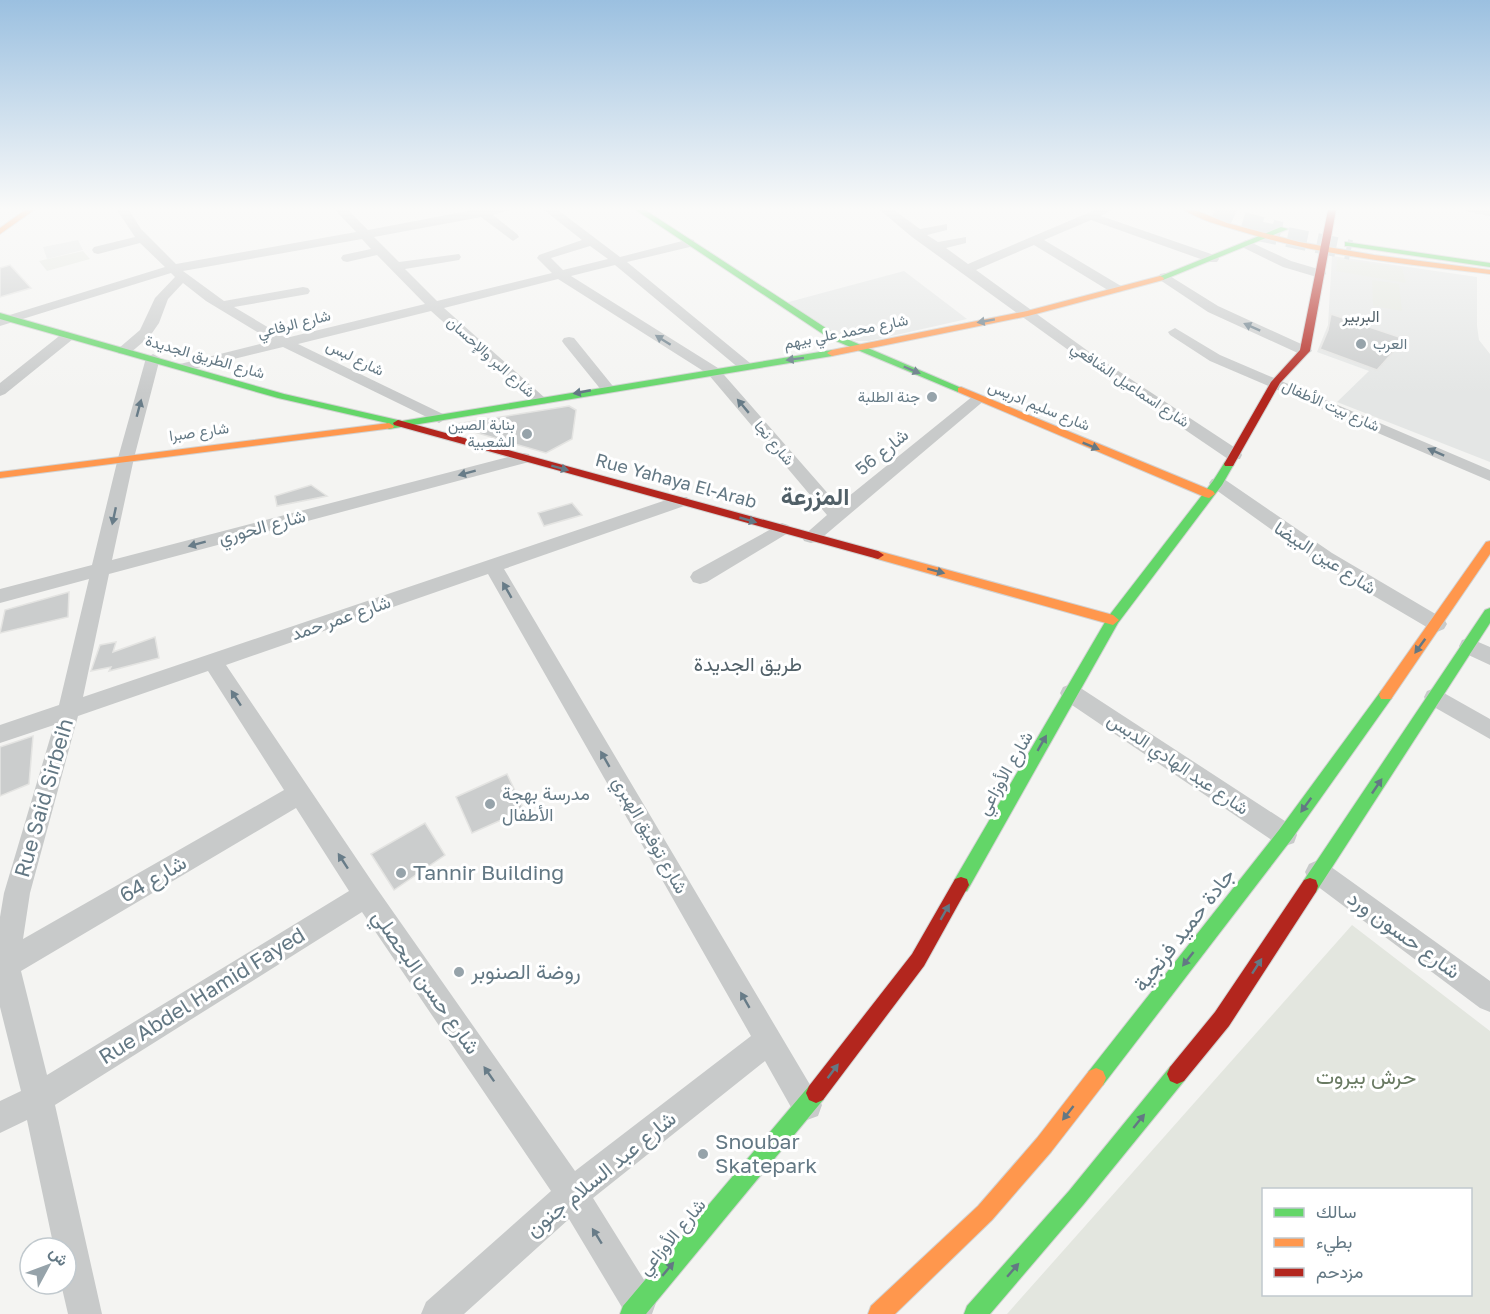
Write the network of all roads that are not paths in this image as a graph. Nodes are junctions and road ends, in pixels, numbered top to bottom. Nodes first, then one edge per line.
1 (185, 271) edge
2 (399, 271) edge
3 (403, 271) edge
4 (557, 271) edge
5 (581, 271) edge
6 (629, 271) edge
7 (733, 271) edge
8 (967, 271) edge
9 (1087, 271) edge
10 (1180, 271) edge
11 (1312, 271) edge
12 (1490, 271) edge
13 (177, 273) junction
14 (1320, 274) joint
15 (562, 276) junction
16 (386, 277) dead end
17 (1165, 277) junction
18 (1116, 289) junction
19 (1490, 290) edge
20 (303, 291) dead end
21 (223, 305) junction
22 (435, 306) junction
23 (1028, 313) junction
24 (3, 319) edge
25 (1175, 332) dead end
26 (68, 336) junction
27 (286, 343) junction
28 (569, 345) dead end
29 (858, 347) junction
30 (124, 351) junction
31 (1305, 351) junction
32 (153, 358) junction
33 (745, 366) junction
34 (185, 367) junction
35 (713, 371) junction
36 (1276, 382) junction
37 (607, 388) junction
38 (0, 391) edge
39 (978, 399) junction
40 (540, 401) junction
41 (439, 418) junction
42 (403, 424) junction
43 (1234, 455) junction
44 (126, 458) junction
45 (523, 458) junction
46 (0, 475) edge
47 (1490, 476) edge
48 (1214, 489) junction
49 (681, 501) junction
50 (836, 514) junction
51 (782, 529) junction
52 (811, 537) junction
53 (1490, 545) edge
54 (493, 566) junction
55 (102, 570) junction
56 (700, 577) dead end
57 (0, 596) edge
58 (1490, 613) edge
59 (1113, 620) junction
60 (1437, 624) junction
61 (1469, 646) junction
62 (1490, 657) edge
63 (212, 662) junction
64 (1071, 693) junction
65 (1434, 697) junction
66 (69, 710) junction
67 (1490, 730) edge
68 (0, 734) edge
69 (299, 794) junction
70 (1284, 835) junction
71 (1318, 872) junction
72 (366, 895) junction
73 (6, 964) junction
74 (1490, 998) edge
75 (769, 1040) junction
76 (38, 1098) junction
77 (807, 1105) junction
78 (0, 1118) edge
79 (572, 1194) junction
80 (635, 1309) edge
81 (85, 1314) edge
82 (438, 1314) edge
83 (879, 1314) edge
84 (975, 1314) edge

1 - 13 street
2 - 16 street
3 - 22 street, شارع البر والإحسان
4 - 15 street, شارع نجا
5 - 15 street, شارع الرفاعي
6 - 33 street
7 - 29 main road, شارع سليم ادريس
8 - 23 street, شارع اسماعيل الشافعي
9 - 18 street
10 - 17 main road, شارع محمد علي بيهم
11 - 14 street
12 - 19 main road
13 - 21 street, شارع لبس
13 - 24 street
13 - 30 street
14 - 31 main road
15 - 22 street, شارع الرفاعي
35 -> 15 street, شارع نجا
17 - 18 main road, شارع محمد علي بيهم
31 -> 17 street
18 - 23 main road, شارع محمد علي بيهم
20 - 21 street
21 - 27 street, شارع لبس
22 - 27 street, شارع الرفاعي
22 - 40 street, شارع البر والإحسان
23 -> 29 main road, شارع محمد علي بيهم
23 - 43 street, شارع اسماعيل الشافعي
24 - 26 main road, شارع الطريق الجديدة
25 - 36 street, شارع بيت الأطفال
26 - 30 main road, شارع الطريق الجديدة
26 - 38 street
27 - 34 street, شارع الرفاعي
27 - 41 street, شارع لبس
28 - 37 street
29 -> 33 main road, شارع محمد علي بيهم
29 -> 39 main road, شارع سليم ادريس
30 - 32 main road, شارع الطريق الجديدة
31 - 36 main road, شارع الأوزاعي
32 - 34 main road, شارع الطريق الجديدة
44 -> 32 street, Rue Said Sirbeih
33 - 35 main road, شارع محمد علي بيهم
34 - 42 main road, شارع الطريق الجديدة
35 - 37 main road, شارع محمد علي بيهم
50 -> 35 street, شارع نجا
36 - 43 main road, شارع الأوزاعي
47 -> 36 street, شارع بيت الأطفال
37 -> 40 main road, شارع محمد علي بيهم
39 -> 48 main road, شارع سليم ادريس
39 - 50 street, شارع 56
40 - 41 main road, شارع محمد علي بيهم
41 - 42 main road, شارع محمد علي بيهم
42 - 44 main road, شارع صبرا
42 - 45 main road, Rue Yahaya El-Arab
43 - 48 main road, شارع الأوزاعي
44 - 46 main road, شارع صبرا
44 -> 55 street, Rue Said Sirbeih
45 -> 49 main road, Rue Yahaya El-Arab
45 -> 55 street, شارع الحوري
48 - 59 main road, شارع الأوزاعي
48 - 60 street, شارع عين البيضا
49 -> 51 main road, Rue Yahaya El-Arab
49 - 54 street, شارع عمر حمد
50 - 52 street, شارع 56
51 - 52 main road, Rue Yahaya El-Arab
51 - 56 street
52 -> 59 main road, Rue Yahaya El-Arab
53 - 60 main road, جادة حميد فرنجية
54 - 63 street, شارع عمر حمد
75 -> 54 street, شارع توفيق الهبري
55 - 57 street, شارع الحوري
55 - 66 street, Rue Said Sirbeih
58 - 61 main road
59 - 64 main road, شارع الأوزاعي
60 -> 70 main road, جادة حميد فرنجية
61 - 62 street
61 - 65 main road
63 - 66 street, شارع عمر حمد
69 -> 63 street, شارع حسن البحصلي
64 - 70 street, شارع عبد الهادي الدبس
77 -> 64 main road, شارع الأوزاعي
65 - 67 street
71 -> 65 main road
66 - 68 street, شارع عمر حمد
66 - 73 street, Rue Said Sirbeih
72 -> 69 street, شارع حسن البحصلي
69 - 73 street, شارع 64
70 -> 83 main road, جادة حميد فرنجية
71 - 74 street, شارع حسون ورد
84 -> 71 main road
72 - 76 street, Rue Abdel Hamid Fayed
79 -> 72 street, شارع حسن البحصلي
73 - 76 street, Rue Said Sirbeih
75 - 77 street, شارع توفيق الهبري
75 - 79 street, شارع عبد السلام جنون
76 - 78 street, Rue Abdel Hamid Fayed
76 - 81 street, Rue Said Sirbeih
80 -> 77 main road, شارع الأوزاعي
80 -> 79 street, شارع حسن البحصلي
79 - 82 street, شارع عبد السلام جنون

